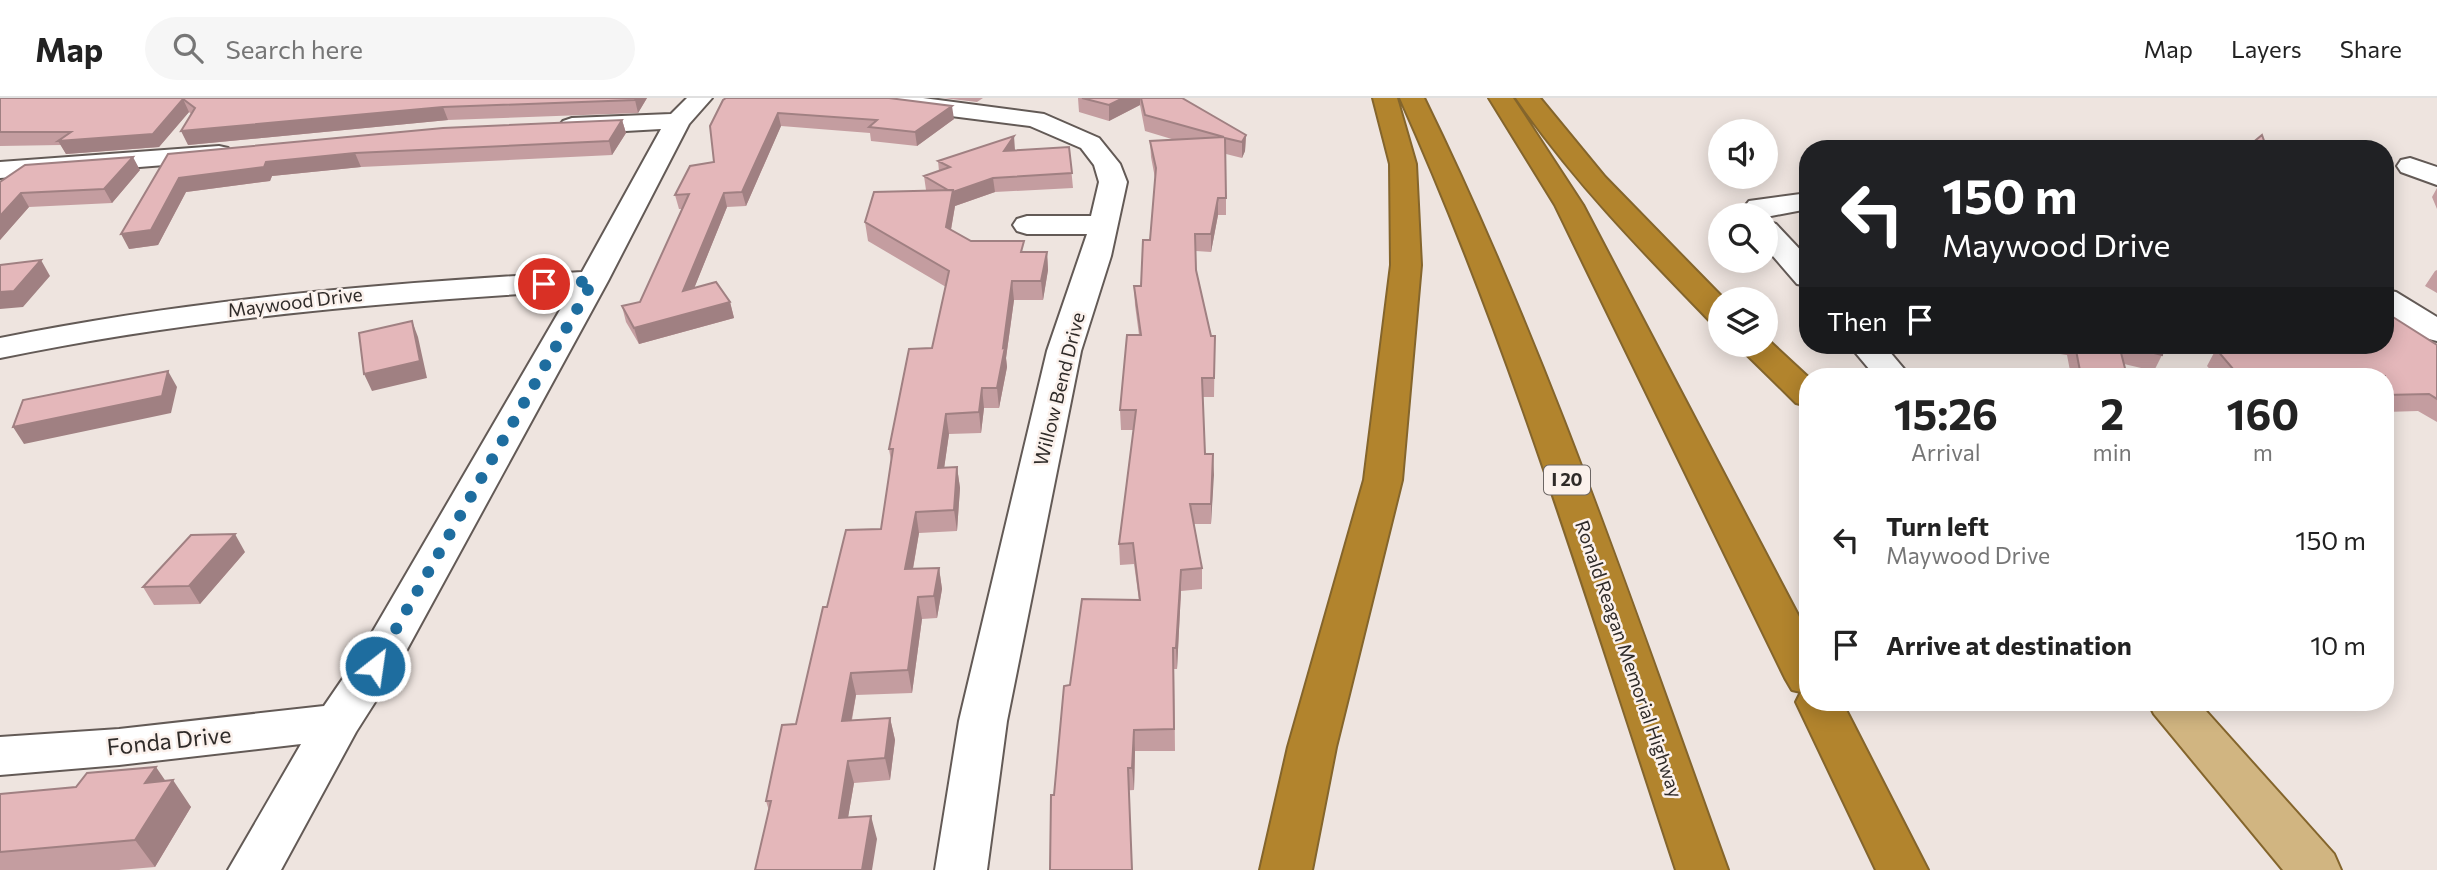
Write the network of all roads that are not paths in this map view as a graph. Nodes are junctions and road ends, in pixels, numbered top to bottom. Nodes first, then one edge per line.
1 (864, 98) edge
2 (1385, 98) edge
3 (1412, 98) edge
4 (1501, 98) edge
5 (1528, 98) edge
6 (1026, 107) edge
7 (689, 110) edge
8 (543, 127) edge
9 (237, 152) edge
10 (2410, 166) dead end
11 (0, 170) edge
12 (2437, 177) edge
13 (1799, 202) edge
14 (1778, 205) edge
15 (1027, 225) dead end
16 (1103, 226) junction
17 (1778, 243) edge
18 (1799, 266) edge
19 (593, 281) junction
20 (1708, 301) edge
21 (2394, 305) edge
22 (2437, 331) edge
23 (0, 348) edge
24 (1874, 354) edge
25 (1767, 357) edge
26 (1885, 368) edge
27 (1799, 388) edge
28 (1799, 660) edge
29 (1823, 711) edge
30 (2179, 711) edge
31 (338, 722) junction
32 (0, 756) edge
33 (254, 870) edge
34 (961, 870) edge
35 (1286, 870) edge
36 (1702, 870) edge
37 (1902, 870) edge
38 (2315, 870) edge

1 - 6 street, Willow Bend Drive
2 - 35 highway
3 - 36 highway, Ronald Reagan Memorial Highway / I 20
4 - 28 highway
5 - 20 highway
6 - 16 street, Willow Bend Drive
7 - 8 street
7 - 19 street
9 - 11 street
10 - 12 street
13 - 14 street
15 - 16 street
16 - 34 street, Willow Bend Drive
17 - 18 street
19 - 23 street, Maywood Drive
19 - 31 street
21 - 22 street
24 - 26 street
25 - 27 highway
29 - 37 highway
30 - 38 main road
31 - 32 street, Fonda Drive
31 - 33 street

